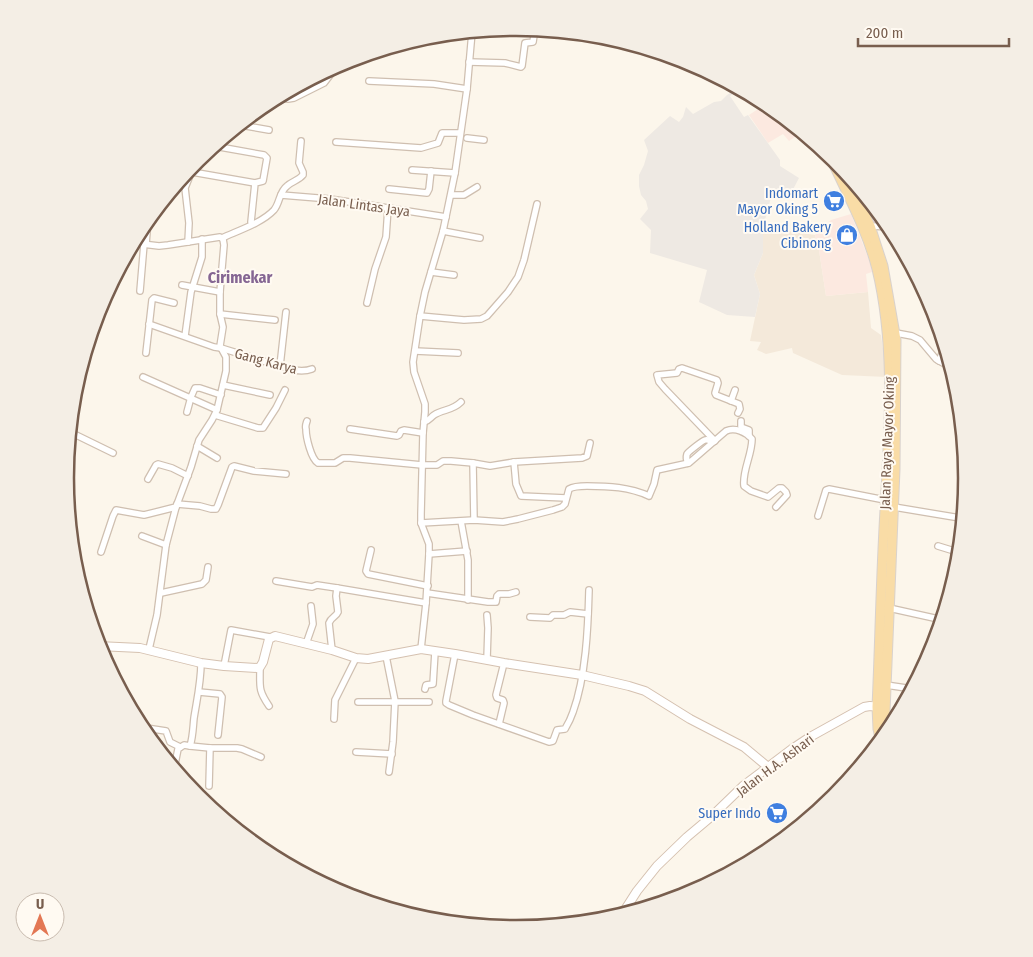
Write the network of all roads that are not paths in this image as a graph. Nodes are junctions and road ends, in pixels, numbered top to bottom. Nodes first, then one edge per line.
1 (534, 37) edge
2 (471, 39) edge
3 (469, 62) junction
4 (328, 79) edge
5 (369, 81) dead end
6 (466, 89) junction
7 (291, 98) edge
8 (249, 127) edge
9 (269, 130) dead end
10 (463, 136) junction
11 (301, 140) dead end
12 (484, 140) dead end
13 (336, 142) dead end
14 (223, 148) edge
15 (412, 170) dead end
16 (431, 171) junction
17 (197, 173) edge
18 (455, 173) junction
19 (840, 177) edge
20 (255, 183) junction
21 (187, 184) edge
22 (476, 186) dead end
23 (389, 189) dead end
24 (281, 195) junction
25 (450, 195) junction
26 (856, 196) edge
27 (537, 204) dead end
28 (388, 208) junction
29 (446, 217) junction
30 (251, 222) dead end
31 (870, 226) junction
32 (880, 227) edge
33 (443, 232) junction
34 (146, 238) edge
35 (222, 238) junction
36 (480, 238) dead end
37 (202, 239) junction
38 (188, 242) junction
39 (145, 244) junction
40 (431, 272) junction
41 (454, 275) dead end
42 (182, 285) dead end
43 (193, 286) junction
44 (140, 292) dead end
45 (220, 292) junction
46 (174, 303) dead end
47 (367, 303) dead end
48 (286, 312) dead end
49 (220, 314) junction
50 (420, 316) junction
51 (275, 320) dead end
52 (149, 324) junction
53 (896, 333) junction
54 (185, 336) junction
55 (220, 348) junction
56 (415, 351) junction
57 (146, 353) dead end
58 (458, 353) dead end
59 (941, 355) edge
60 (939, 361) junction
61 (944, 363) edge
62 (280, 366) junction
63 (312, 369) dead end
64 (143, 377) dead end
65 (223, 385) junction
66 (285, 390) dead end
67 (735, 390) dead end
68 (221, 395) junction
69 (270, 395) dead end
70 (191, 397) junction
71 (731, 401) junction
72 (461, 402) dead end
73 (187, 412) dead end
74 (216, 412) junction
75 (738, 413) dead end
76 (307, 421) dead end
77 (424, 422) junction
78 (742, 422) dead end
79 (350, 429) dead end
80 (423, 433) junction
81 (77, 435) edge
82 (748, 436) junction
83 (714, 442) junction
84 (590, 443) dead end
85 (197, 446) junction
86 (113, 453) dead end
87 (892, 453) junction
88 (217, 458) dead end
89 (473, 462) junction
90 (514, 462) junction
91 (422, 465) junction
92 (286, 474) dead end
93 (188, 476) junction
94 (148, 479) dead end
95 (566, 498) junction
96 (885, 500) junction
97 (176, 506) junction
98 (776, 507) dead end
99 (894, 507) junction
100 (818, 516) dead end
101 (957, 516) edge
102 (474, 520) junction
103 (461, 521) junction
104 (421, 523) junction
105 (142, 536) dead end
106 (166, 545) junction
107 (938, 546) dead end
108 (371, 550) dead end
109 (953, 550) edge
110 (467, 551) junction
111 (100, 552) dead end
112 (429, 554) junction
113 (208, 567) dead end
114 (276, 582) dead end
115 (428, 586) junction
116 (337, 588) junction
117 (589, 590) dead end
118 (885, 591) junction
119 (516, 592) dead end
120 (161, 593) junction
121 (427, 593) junction
122 (468, 600) junction
123 (426, 603) junction
124 (311, 606) dead end
125 (889, 608) junction
126 (588, 614) junction
127 (487, 615) dead end
128 (530, 617) dead end
129 (936, 618) edge
130 (270, 637) junction
131 (306, 644) junction
132 (107, 646) edge
133 (150, 649) junction
134 (421, 649) junction
135 (332, 650) junction
136 (435, 652) junction
137 (455, 654) junction
138 (386, 656) junction
139 (356, 658) junction
140 (487, 659) junction
141 (201, 663) junction
142 (504, 663) junction
143 (224, 666) junction
144 (260, 667) junction
145 (582, 675) junction
146 (886, 685) junction
147 (906, 688) edge
148 (425, 689) dead end
149 (199, 692) junction
150 (395, 701) junction
151 (358, 702) dead end
152 (429, 702) dead end
153 (269, 706) dead end
154 (881, 707) junction
155 (334, 719) dead end
156 (885, 723) edge
157 (499, 724) junction
158 (152, 729) edge
159 (879, 732) edge
160 (218, 735) dead end
161 (190, 746) junction
162 (180, 747) junction
163 (210, 748) junction
164 (356, 752) dead end
165 (392, 754) junction
166 (261, 758) dead end
167 (175, 760) edge
168 (768, 766) junction
169 (389, 772) dead end
170 (209, 786) dead end
171 (630, 906) edge

1 - 3 street
2 - 3 street
3 - 6 street
4 - 7 street
5 - 6 street
6 - 10 street
8 - 9 street
10 - 12 street
10 - 13 street
10 - 18 street
11 - 24 street
14 - 20 street
15 - 16 street
16 - 18 street
16 - 23 street
17 - 20 street
18 - 25 street
19 - 87 main road, Jalan Raya Mayor Oking
20 - 30 street
21 - 38 street
22 - 25 street
24 - 28 street, Jalan Lintas Jaya
24 - 35 street
25 - 29 street
26 - 31 main road, Jalan Raya Mayor Oking
27 - 50 street
28 - 29 street, Jalan Lintas Jaya
28 - 47 street
29 - 33 street
31 - 32 street
31 - 53 main road, Jalan Raya Mayor Oking
33 - 36 street
33 - 40 street
34 - 39 street
35 - 37 street
35 - 45 street
37 - 38 street
37 - 43 street
38 - 39 street
39 - 44 street
40 - 41 street
40 - 50 street
42 - 43 street
43 - 45 street
43 - 54 street
45 - 49 street
46 - 52 street
48 - 62 street
49 - 51 street
49 - 55 street
50 - 56 street
52 - 54 street, Gang Karya
52 - 57 street
53 - 60 street
53 - 87 main road, Jalan Raya Mayor Oking
54 - 55 street, Gang Karya
55 - 62 street, Gang Karya
55 - 65 street
56 - 58 street
56 - 77 street
59 - 60 street
60 - 61 street
62 - 63 street, Gang Karya
64 - 70 street
65 - 68 street
65 - 69 street
66 - 74 street
67 - 71 street
68 - 70 street
68 - 74 street
70 - 73 street
70 - 74 street
71 - 75 street
71 - 83 street
72 - 77 street
74 - 85 street
76 - 91 street
77 - 80 street
78 - 82 street
79 - 80 street
80 - 91 street
81 - 86 street
82 - 83 street
82 - 98 street
83 - 95 street
84 - 90 street
85 - 88 street
85 - 93 street
87 - 96 main road, Jalan Raya Mayor Oking
87 - 99 main road, Jalan Raya Mayor Oking
89 - 90 street
89 - 91 street
89 - 102 street
90 - 95 street
91 - 104 street
92 - 97 street
93 - 94 street
93 - 97 street
95 - 102 street
96 - 100 street
96 - 118 main road, Jalan Raya Mayor Oking
97 - 106 street
97 - 111 street
99 - 101 street
99 - 118 main road, Jalan Raya Mayor Oking
102 - 103 street
103 - 104 street
103 - 110 street
104 - 112 street
105 - 106 street
106 - 120 street
107 - 109 street
108 - 115 street
110 - 112 street
110 - 122 street
112 - 115 street
113 - 120 street
114 - 116 street
115 - 121 street
116 - 123 street
116 - 135 street
117 - 126 street
118 - 125 main road, Jalan Raya Mayor Oking
118 - 154 main road, Jalan Raya Mayor Oking
119 - 122 street
120 - 133 street
121 - 122 street
121 - 123 street
123 - 134 street
124 - 131 street
125 - 129 street
125 - 146 main road, Jalan Raya Mayor Oking
126 - 128 street
126 - 145 street
127 - 140 street
130 - 131 street
130 - 143 street
130 - 144 street
131 - 135 street
132 - 133 street
133 - 141 street
134 - 136 street
134 - 138 street
135 - 139 street
136 - 137 street
136 - 148 street
137 - 140 street
137 - 157 street
138 - 139 street
138 - 150 street
139 - 155 street
140 - 142 street
141 - 143 street
141 - 149 street
142 - 145 street
142 - 157 street
143 - 144 street
144 - 153 street
145 - 157 street
145 - 168 street
146 - 147 street
146 - 154 main road, Jalan Raya Mayor Oking
149 - 160 street
149 - 161 street
150 - 151 street
150 - 152 street
150 - 165 street
154 - 156 main road, Jalan Raya Mayor Oking
154 - 159 main road, Jalan Raya Mayor Oking
154 - 168 street, Jalan H.A. Ashari
158 - 162 street
161 - 162 street
161 - 163 street
162 - 167 street
163 - 166 street
163 - 170 street
164 - 165 street
165 - 169 street
168 - 171 street, Jalan H.A. Ashari

